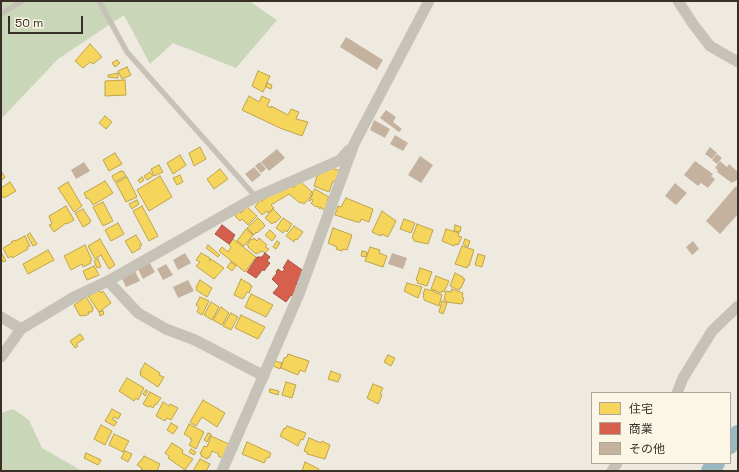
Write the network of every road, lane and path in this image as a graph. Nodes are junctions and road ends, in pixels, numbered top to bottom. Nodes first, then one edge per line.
1 (22, 1) edge
2 (98, 1) edge
3 (429, 1) edge
4 (678, 1) edge
5 (1, 14) edge
6 (738, 62) edge
7 (354, 144) junction
8 (256, 197) junction
9 (108, 281) junction
10 (738, 306) edge
11 (1, 317) edge
12 (21, 329) junction
13 (1, 357) edge
14 (264, 376) junction
15 (678, 392) edge
16 (222, 471) edge

1 - 5 lane
2 - 8 lane
3 - 7 street
4 - 6 street
7 - 8 street
7 - 14 street
8 - 9 street
9 - 12 street
9 - 14 street
10 - 15 street
11 - 12 street
12 - 13 street
14 - 16 street

